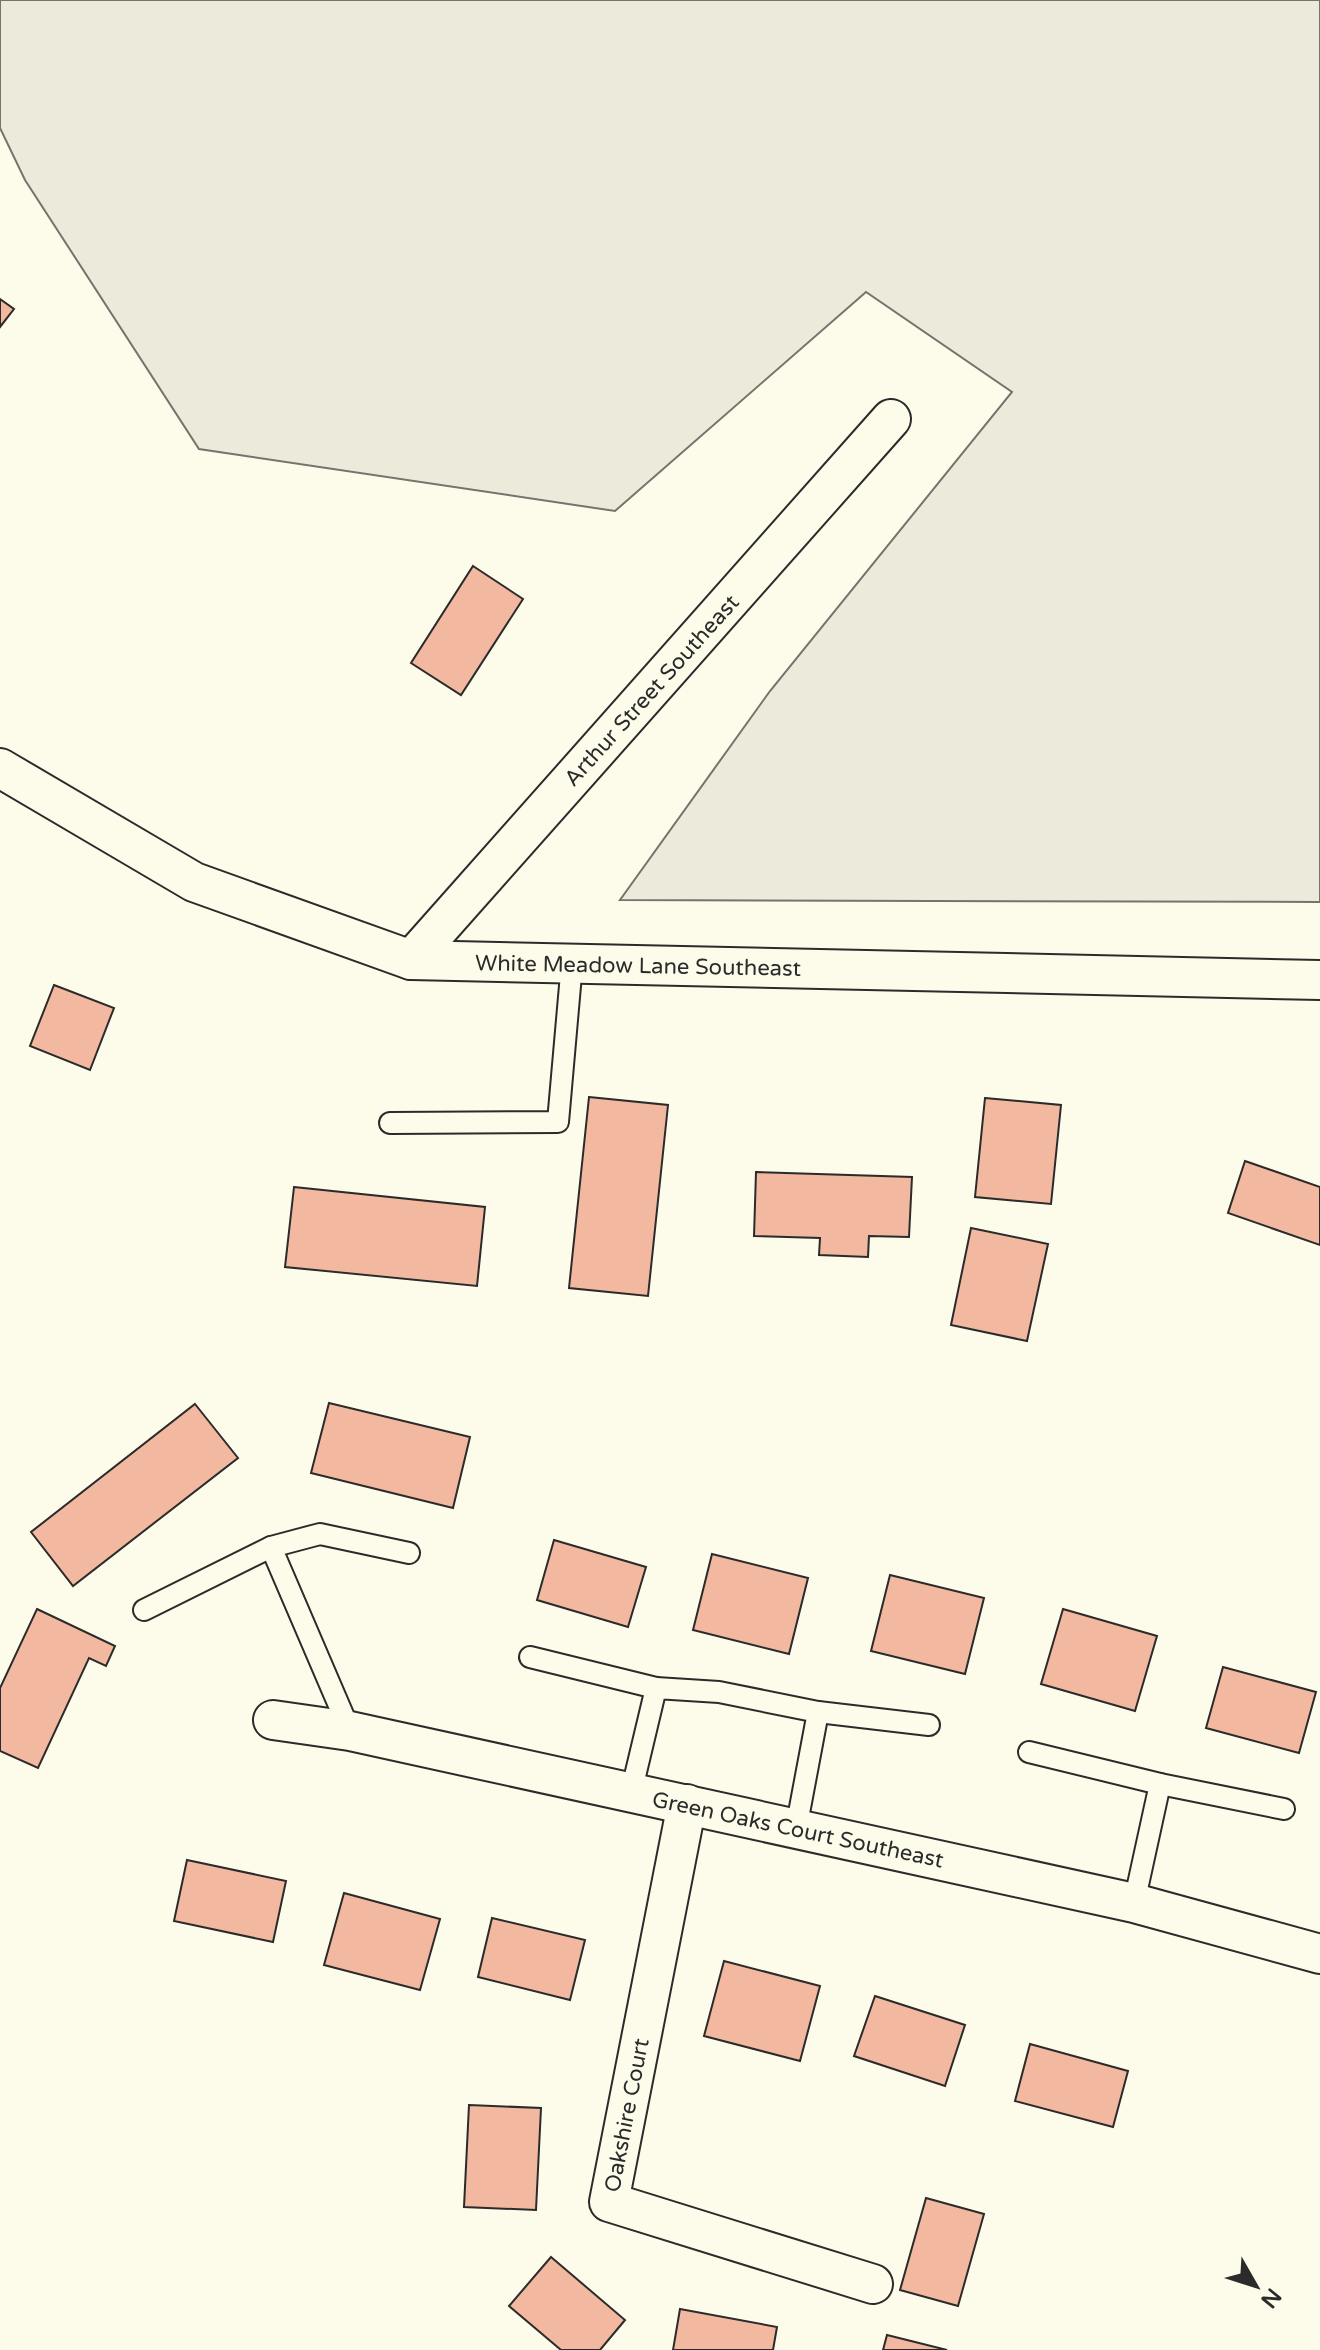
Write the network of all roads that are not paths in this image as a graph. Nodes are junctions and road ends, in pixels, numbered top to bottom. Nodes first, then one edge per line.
1 (891, 419) dead end
2 (0, 768) edge
3 (411, 960) junction
4 (572, 963) junction
5 (1320, 980) edge
6 (390, 1123) dead end
7 (271, 1547) junction
8 (409, 1553) dead end
9 (144, 1610) dead end
10 (530, 1657) dead end
11 (656, 1688) junction
12 (818, 1712) junction
13 (273, 1720) dead end
14 (929, 1725) dead end
15 (350, 1731) junction
16 (1029, 1752) dead end
17 (1160, 1784) junction
18 (631, 1793) junction
19 (687, 1804) junction
20 (1284, 1809) dead end
21 (796, 1829) junction
22 (1134, 1903) junction
23 (1320, 1954) edge
24 (873, 2284) dead end

1 - 3 street, Arthur Street Southeast
2 - 3 street, White Meadow Lane Southeast
3 - 4 street, White Meadow Lane Southeast
4 - 5 street, White Meadow Lane Southeast
4 - 6 lane
7 - 8 lane
7 - 9 lane
7 - 15 lane
10 - 11 lane
11 - 12 lane
11 - 18 lane
12 - 14 lane
12 - 21 lane
13 - 15 street, Green Oaks Court Southeast
15 - 18 street, Green Oaks Court Southeast
16 - 17 lane
17 - 20 lane
17 - 22 lane
18 - 19 street, Green Oaks Court Southeast
19 - 21 street, Green Oaks Court Southeast
19 - 24 street, Oakshire Court
21 - 22 street, Green Oaks Court Southeast
22 - 23 street, Green Oaks Court Southeast

